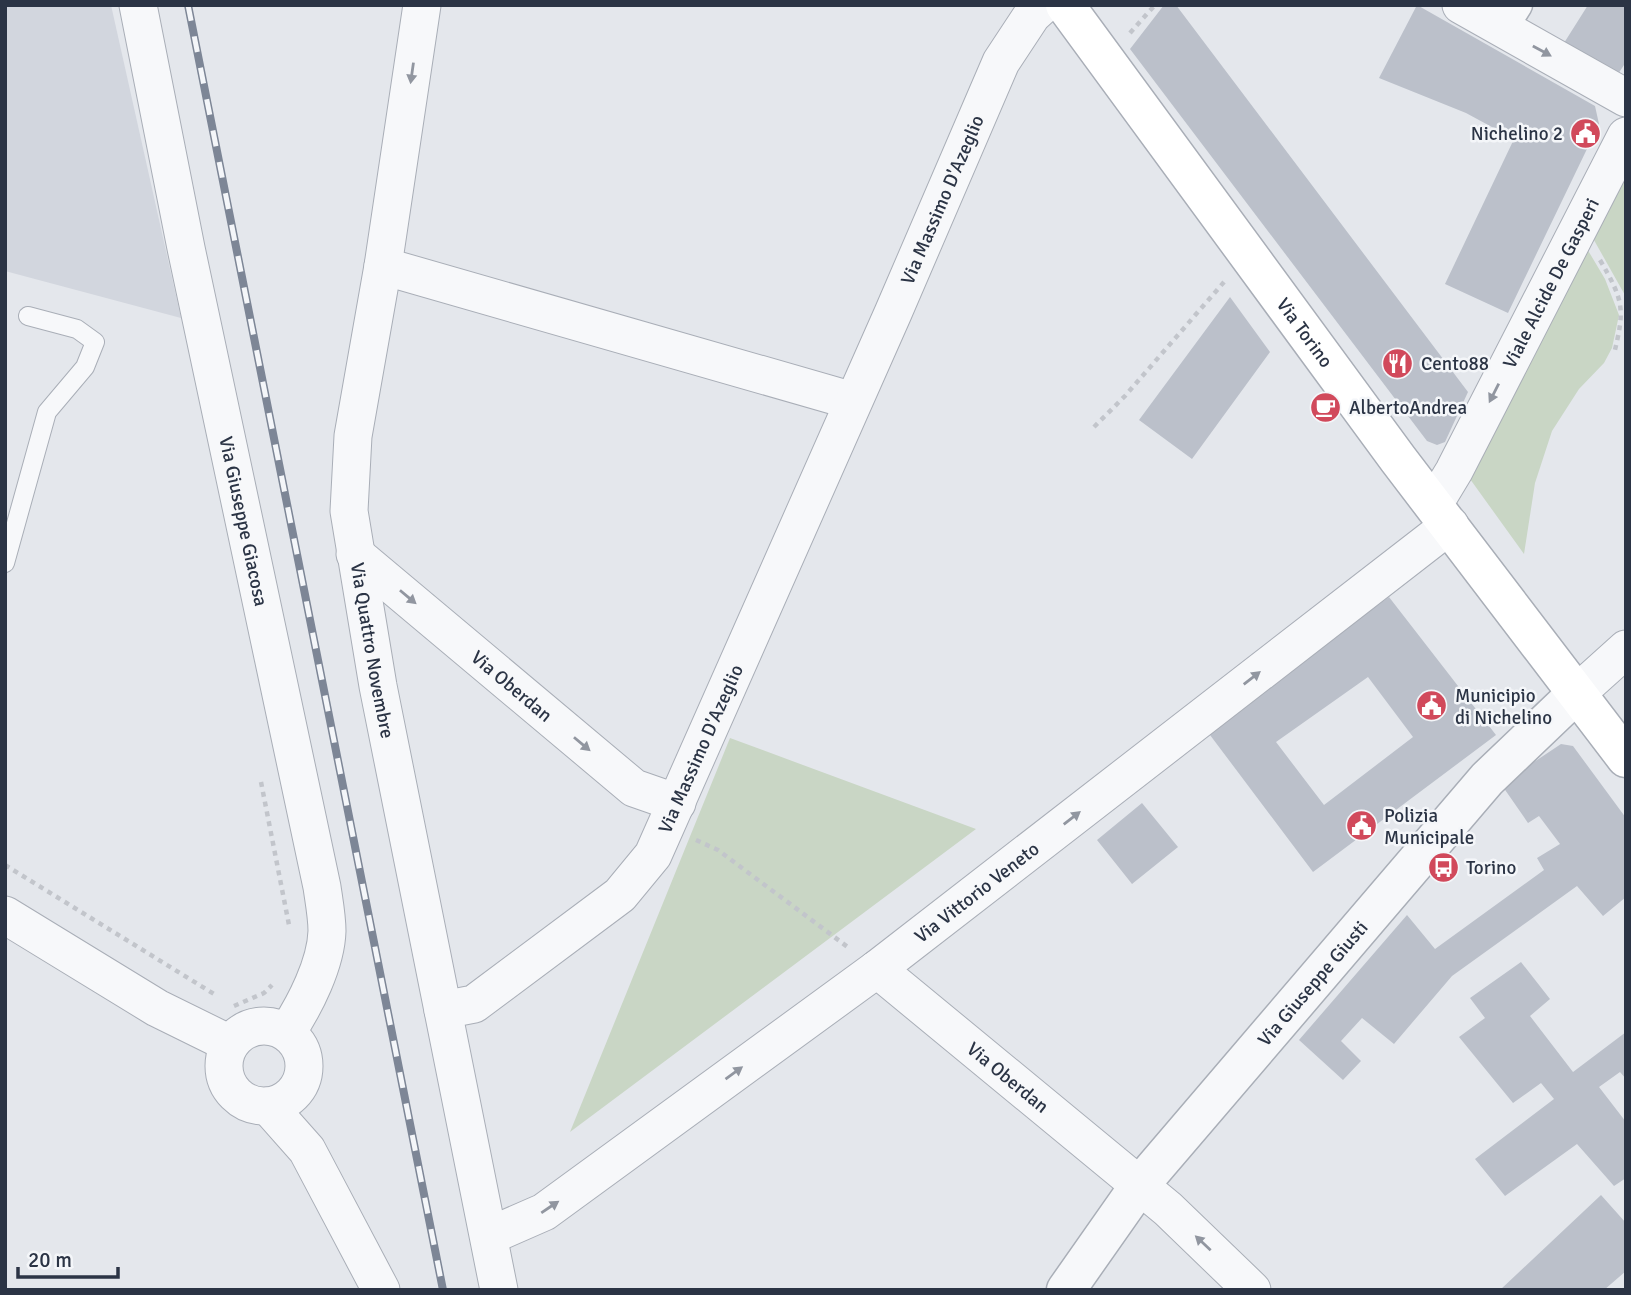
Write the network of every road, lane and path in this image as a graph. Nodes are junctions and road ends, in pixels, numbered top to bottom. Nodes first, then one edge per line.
1 (138, 5) edge
2 (422, 5) edge
3 (1043, 5) edge
4 (1066, 5) edge
5 (1461, 5) edge
6 (1510, 17) edge
7 (1624, 92) edge
8 (1626, 136) edge
9 (1579, 228) junction
10 (1248, 255) junction
11 (383, 265) junction
12 (28, 316) dead end
13 (1614, 354) dead end
14 (853, 401) junction
15 (1094, 427) dead end
16 (1442, 515) junction
17 (355, 554) junction
18 (5, 563) edge
19 (1626, 649) edge
20 (1576, 694) junction
21 (1626, 758) edge
22 (260, 781) dead end
23 (672, 815) junction
24 (5, 865) edge
25 (5, 915) edge
26 (290, 931) dead end
27 (877, 969) junction
28 (278, 979) dead end
29 (220, 998) dead end
30 (229, 1004) dead end
31 (443, 1010) junction
32 (287, 1032) junction
33 (230, 1044) junction
34 (300, 1085) junction
35 (268, 1106) junction
36 (307, 1150) junction
37 (1139, 1186) junction
38 (489, 1236) junction
39 (381, 1290) edge
40 (499, 1290) edge
41 (1066, 1290) edge
42 (1252, 1290) edge

1 - 32 street, Via Giuseppe Giacosa
2 -> 11 street, Via Quattro Novembre
3 - 14 street, Via Massimo D'Azeglio
4 - 10 main road, Via Torino
5 - 6 street
6 -> 7 street
8 - 9 street, Viale Alcide De Gasperi
9 - 13 path
9 -> 16 street, Viale Alcide De Gasperi
10 - 15 path
10 - 16 main road, Via Torino
11 - 14 street
11 - 17 street, Via Quattro Novembre
12 - 18 lane
14 - 23 street, Via Massimo D'Azeglio
16 - 20 main road, Via Torino
27 -> 16 street, Via Vittorio Veneto
17 -> 23 street, Via Oberdan
17 - 31 street, Via Quattro Novembre
19 - 20 street
20 - 21 main road, Via Torino
20 - 37 street, Via Giuseppe Giusti
22 - 26 path
23 - 27 path
23 - 31 street, Via Massimo D'Azeglio
24 - 29 path
25 - 33 street
27 - 37 street, Via Oberdan
38 -> 27 street, Via Vittorio Veneto
28 - 30 path
31 - 38 street, Via Quattro Novembre
32 - 33 street
32 - 34 street
33 - 35 street
34 - 35 street
34 - 36 street
35 - 36 street
36 - 39 street
37 - 41 street, Via Giuseppe Giusti
42 -> 37 street, Via Oberdan
38 - 40 street, Via Quattro Novembre

